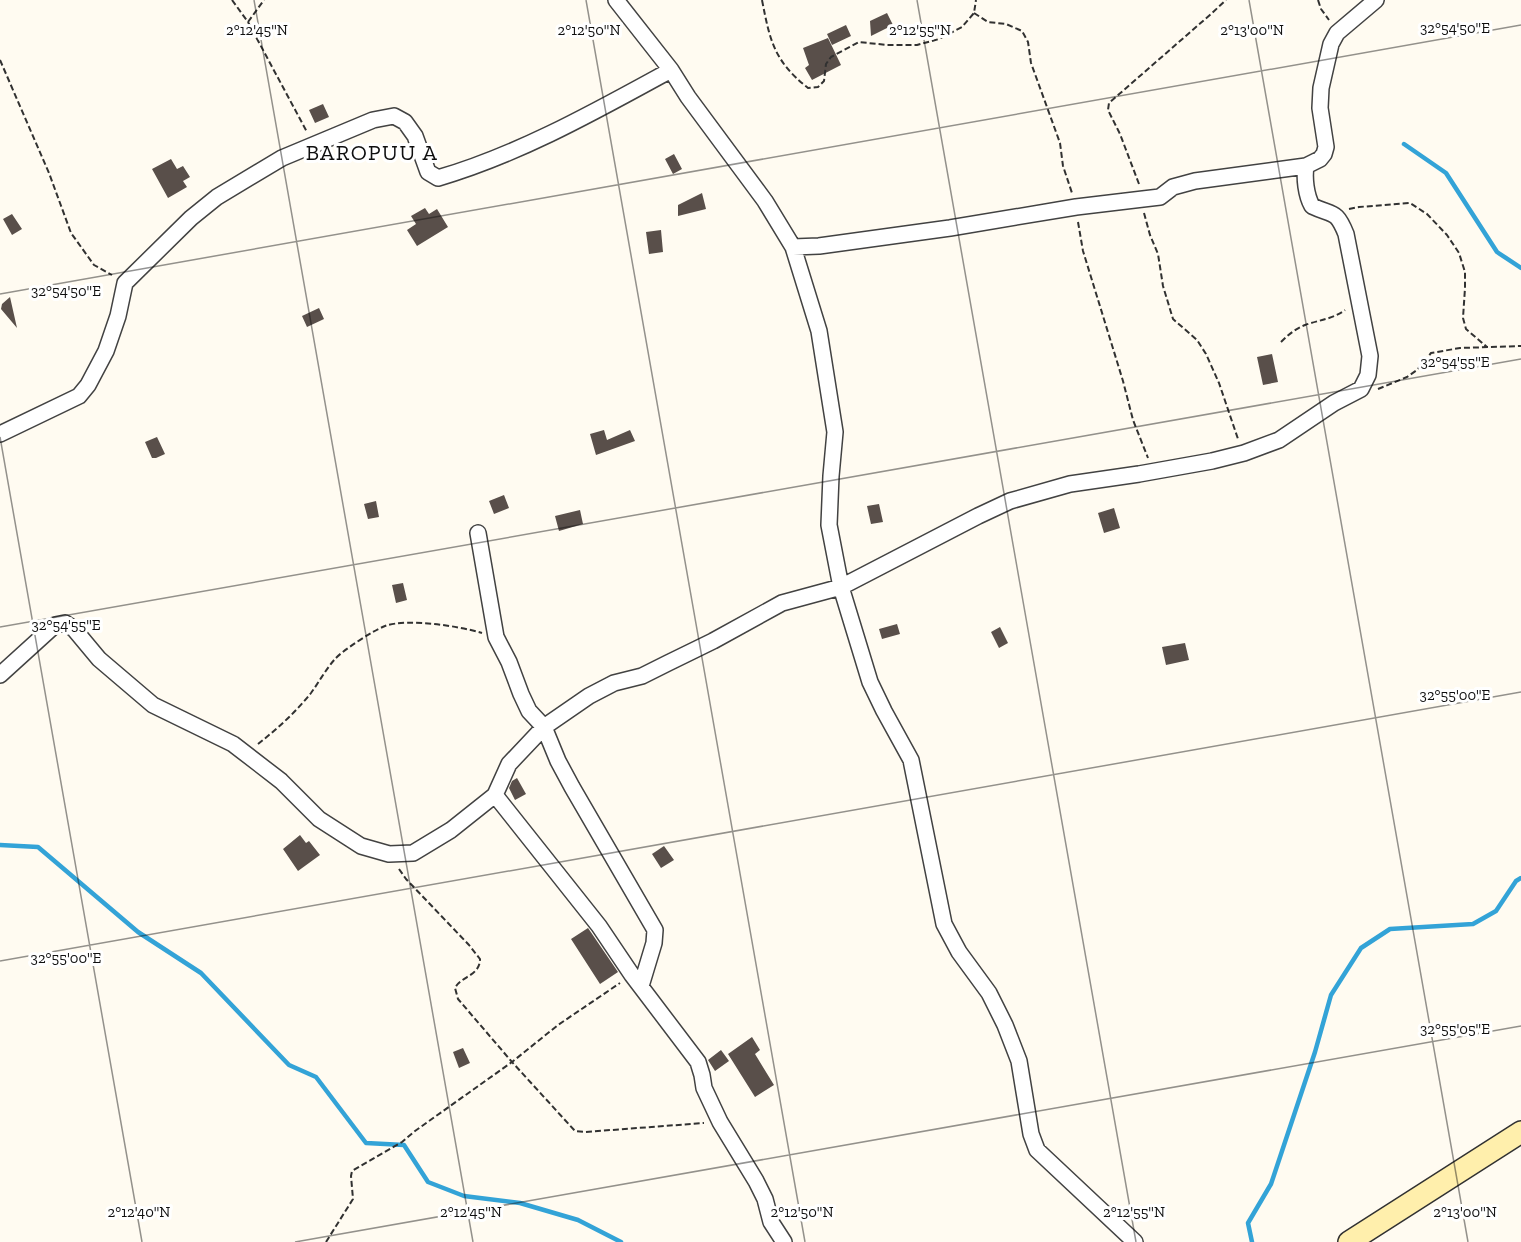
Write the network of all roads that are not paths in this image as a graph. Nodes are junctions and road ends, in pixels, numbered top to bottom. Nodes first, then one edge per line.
1 (616, 0) edge
2 (1376, 0) edge
3 (671, 70) junction
4 (1306, 166) junction
5 (793, 247) junction
6 (0, 434) edge
7 (478, 533) dead end
8 (841, 587) junction
9 (0, 675) edge
10 (544, 727) junction
11 (495, 795) junction
12 (637, 980) junction
13 (1521, 1131) edge
14 (784, 1242) edge
15 (1136, 1242) edge
16 (1349, 1242) edge

1 - 3 street
2 - 4 street
3 - 5 street
3 - 6 street
4 - 5 street
4 - 8 street
5 - 8 street
7 - 10 street
8 - 10 street
8 - 15 street
9 - 11 street
10 - 11 street
10 - 12 street
11 - 12 street
12 - 14 street
13 - 16 street

